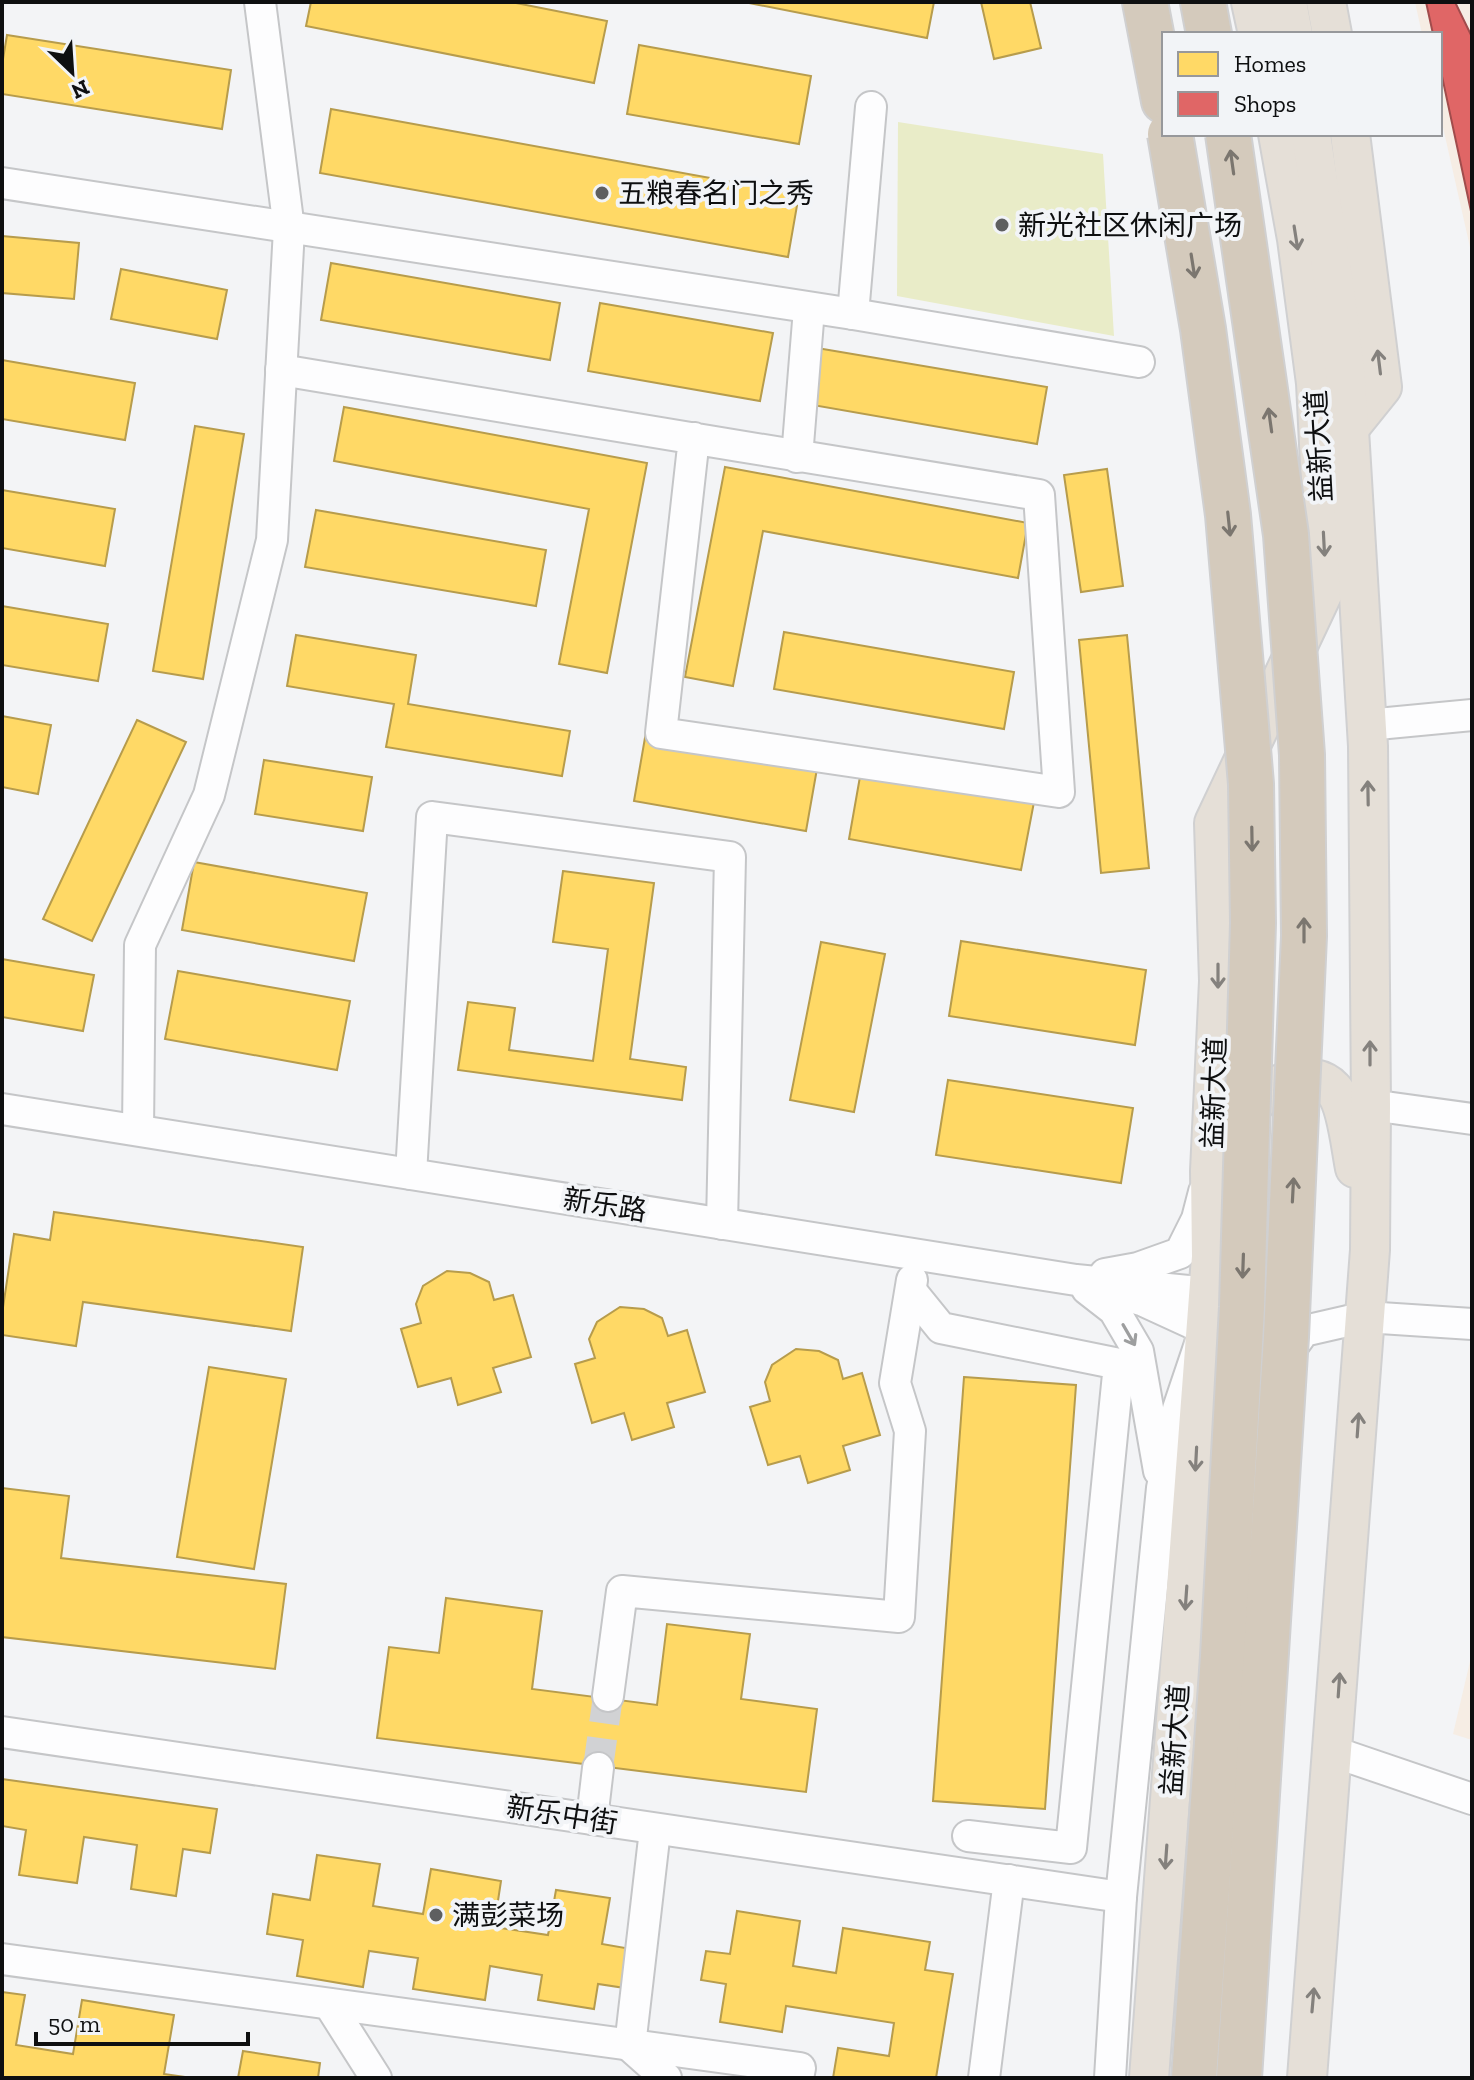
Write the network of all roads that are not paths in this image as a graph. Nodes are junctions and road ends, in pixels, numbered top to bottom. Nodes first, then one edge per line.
1 (260, 2) edge
2 (1145, 2) edge
3 (1203, 2) edge
4 (1251, 2) edge
5 (1287, 2) edge
6 (1326, 2) edge
7 (1209, 32) edge
8 (1258, 32) edge
9 (1293, 32) edge
10 (1332, 32) edge
11 (1162, 91) edge
12 (871, 107) dead end
13 (1170, 136) edge
14 (1228, 136) edge
15 (1278, 136) edge
16 (1311, 136) edge
17 (1350, 136) edge
18 (2, 183) edge
19 (289, 229) junction
20 (809, 309) junction
21 (853, 314) junction
22 (1139, 362) dead end
23 (281, 370) junction
24 (1331, 382) junction
25 (1349, 428) junction
26 (694, 438) junction
27 (797, 457) junction
28 (1472, 715) edge
29 (1367, 725) junction
30 (1371, 1105) junction
31 (2, 1109) edge
32 (1472, 1119) edge
33 (138, 1130) junction
34 (1210, 1171) junction
35 (411, 1174) junction
36 (722, 1224) junction
37 (1370, 1250) junction
38 (917, 1255) junction
39 (1076, 1280) junction
40 (911, 1291) junction
41 (1209, 1293) junction
42 (1365, 1317) junction
43 (1472, 1324) edge
44 (1254, 1452) junction
45 (1162, 1488) junction
46 (608, 1696) tunnel mouth
47 (2, 1732) edge
48 (1334, 1752) junction
49 (598, 1768) tunnel mouth
50 (1472, 1799) edge
51 (592, 1819) junction
52 (655, 1830) junction
53 (968, 1836) dead end
54 (1009, 1880) junction
55 (1121, 1897) junction
56 (2, 1959) edge
57 (329, 2004) junction
58 (630, 2046) junction
59 (376, 2078) edge
60 (666, 2078) edge
61 (798, 2078) edge
62 (984, 2078) edge
63 (1110, 2078) edge
64 (1149, 2078) edge
65 (1194, 2078) edge
66 (1214, 2078) edge
67 (1239, 2078) edge
68 (1307, 2078) edge

1 - 19 street
2 - 11 highway
3 - 7 highway
4 - 8 main road
5 - 9 main road
6 - 10 main road
12 - 21 street
13 -> 65 highway, bridge
67 -> 14 highway, bridge
15 -> 24 main road, 益新大道
16 - 24 main road, 益新大道
25 -> 17 main road
18 - 19 street
19 - 20 street
19 - 23 street
20 - 21 street
20 - 27 street
21 - 22 street
23 - 26 street
23 - 33 street
24 - 25 main road, 益新大道
24 -> 34 main road, 益新大道
25 - 29 main road, 益新大道
26 - 27 street
26 - 27 street
28 - 29 street
30 -> 29 main road, 益新大道
30 - 32 street
30 - 37 main road, 益新大道
31 - 33 street, 新乐路
33 - 35 street, 新乐路
34 - 39 street
34 - 41 main road, 益新大道
35 - 36 street, 新乐路
35 - 36 street
36 - 38 street, 新乐路
37 - 41 main road
37 - 42 main road, 益新大道
38 - 39 street, 新乐路
38 - 40 street
39 - 41 street, 新乐路
39 -> 45 street
40 - 46 street
40 - 53 street
41 - 44 street
41 - 45 street
41 -> 64 main road, 益新大道
42 - 43 street
42 - 44 street
48 -> 42 main road, 益新大道
44 - 66 street
45 - 55 street
47 - 51 street, 新乐中街
48 - 50 street
68 -> 48 main road, 益新大道
49 - 51 street
51 - 52 street, 新乐中街
52 - 54 street, 新乐中街
52 - 58 street
54 - 55 street, 新乐中街
54 - 62 street
55 - 63 street
56 - 57 street
57 - 58 street
57 - 59 street
58 - 60 street
58 - 61 street

